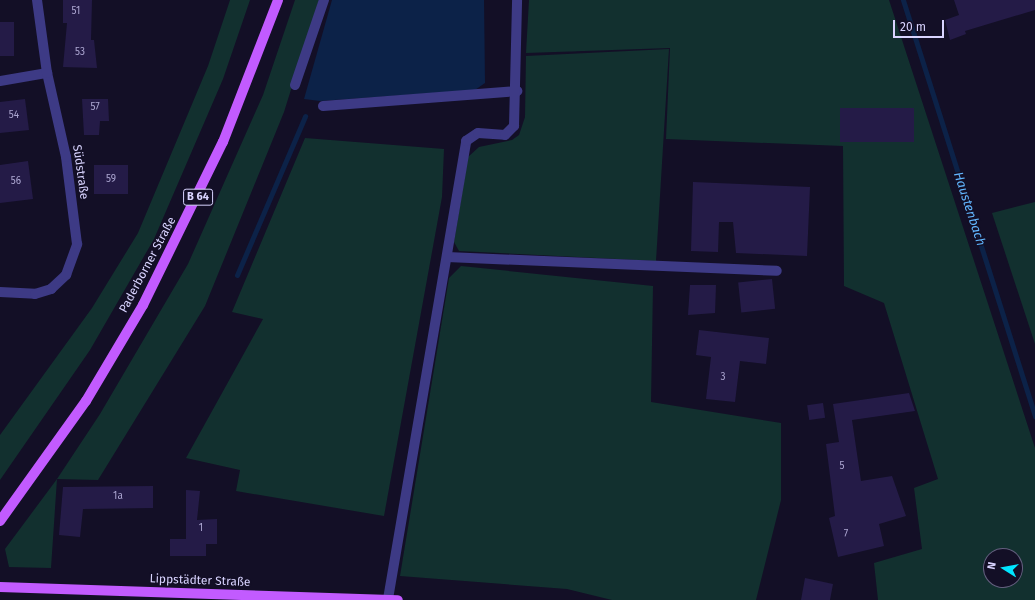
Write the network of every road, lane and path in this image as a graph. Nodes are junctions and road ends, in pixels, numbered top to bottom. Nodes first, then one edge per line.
1 (37, 0) edge
2 (278, 0) edge
3 (324, 0) edge
4 (517, 0) edge
5 (47, 73) junction
6 (0, 81) edge
7 (295, 85) dead end
8 (517, 92) junction
9 (323, 106) dead end
10 (447, 256) junction
11 (777, 271) dead end
12 (0, 292) edge
13 (0, 521) edge
14 (0, 588) edge
15 (393, 600) edge

1 - 5 street, Südstraße
2 - 13 main road, Paderborner Straße / B 64
3 - 7 street
4 - 8 street
5 - 6 street
5 - 12 street, Südstraße
8 - 9 street
8 - 10 street
10 - 11 street
10 - 15 street
14 - 15 main road, Lippstädter Straße

